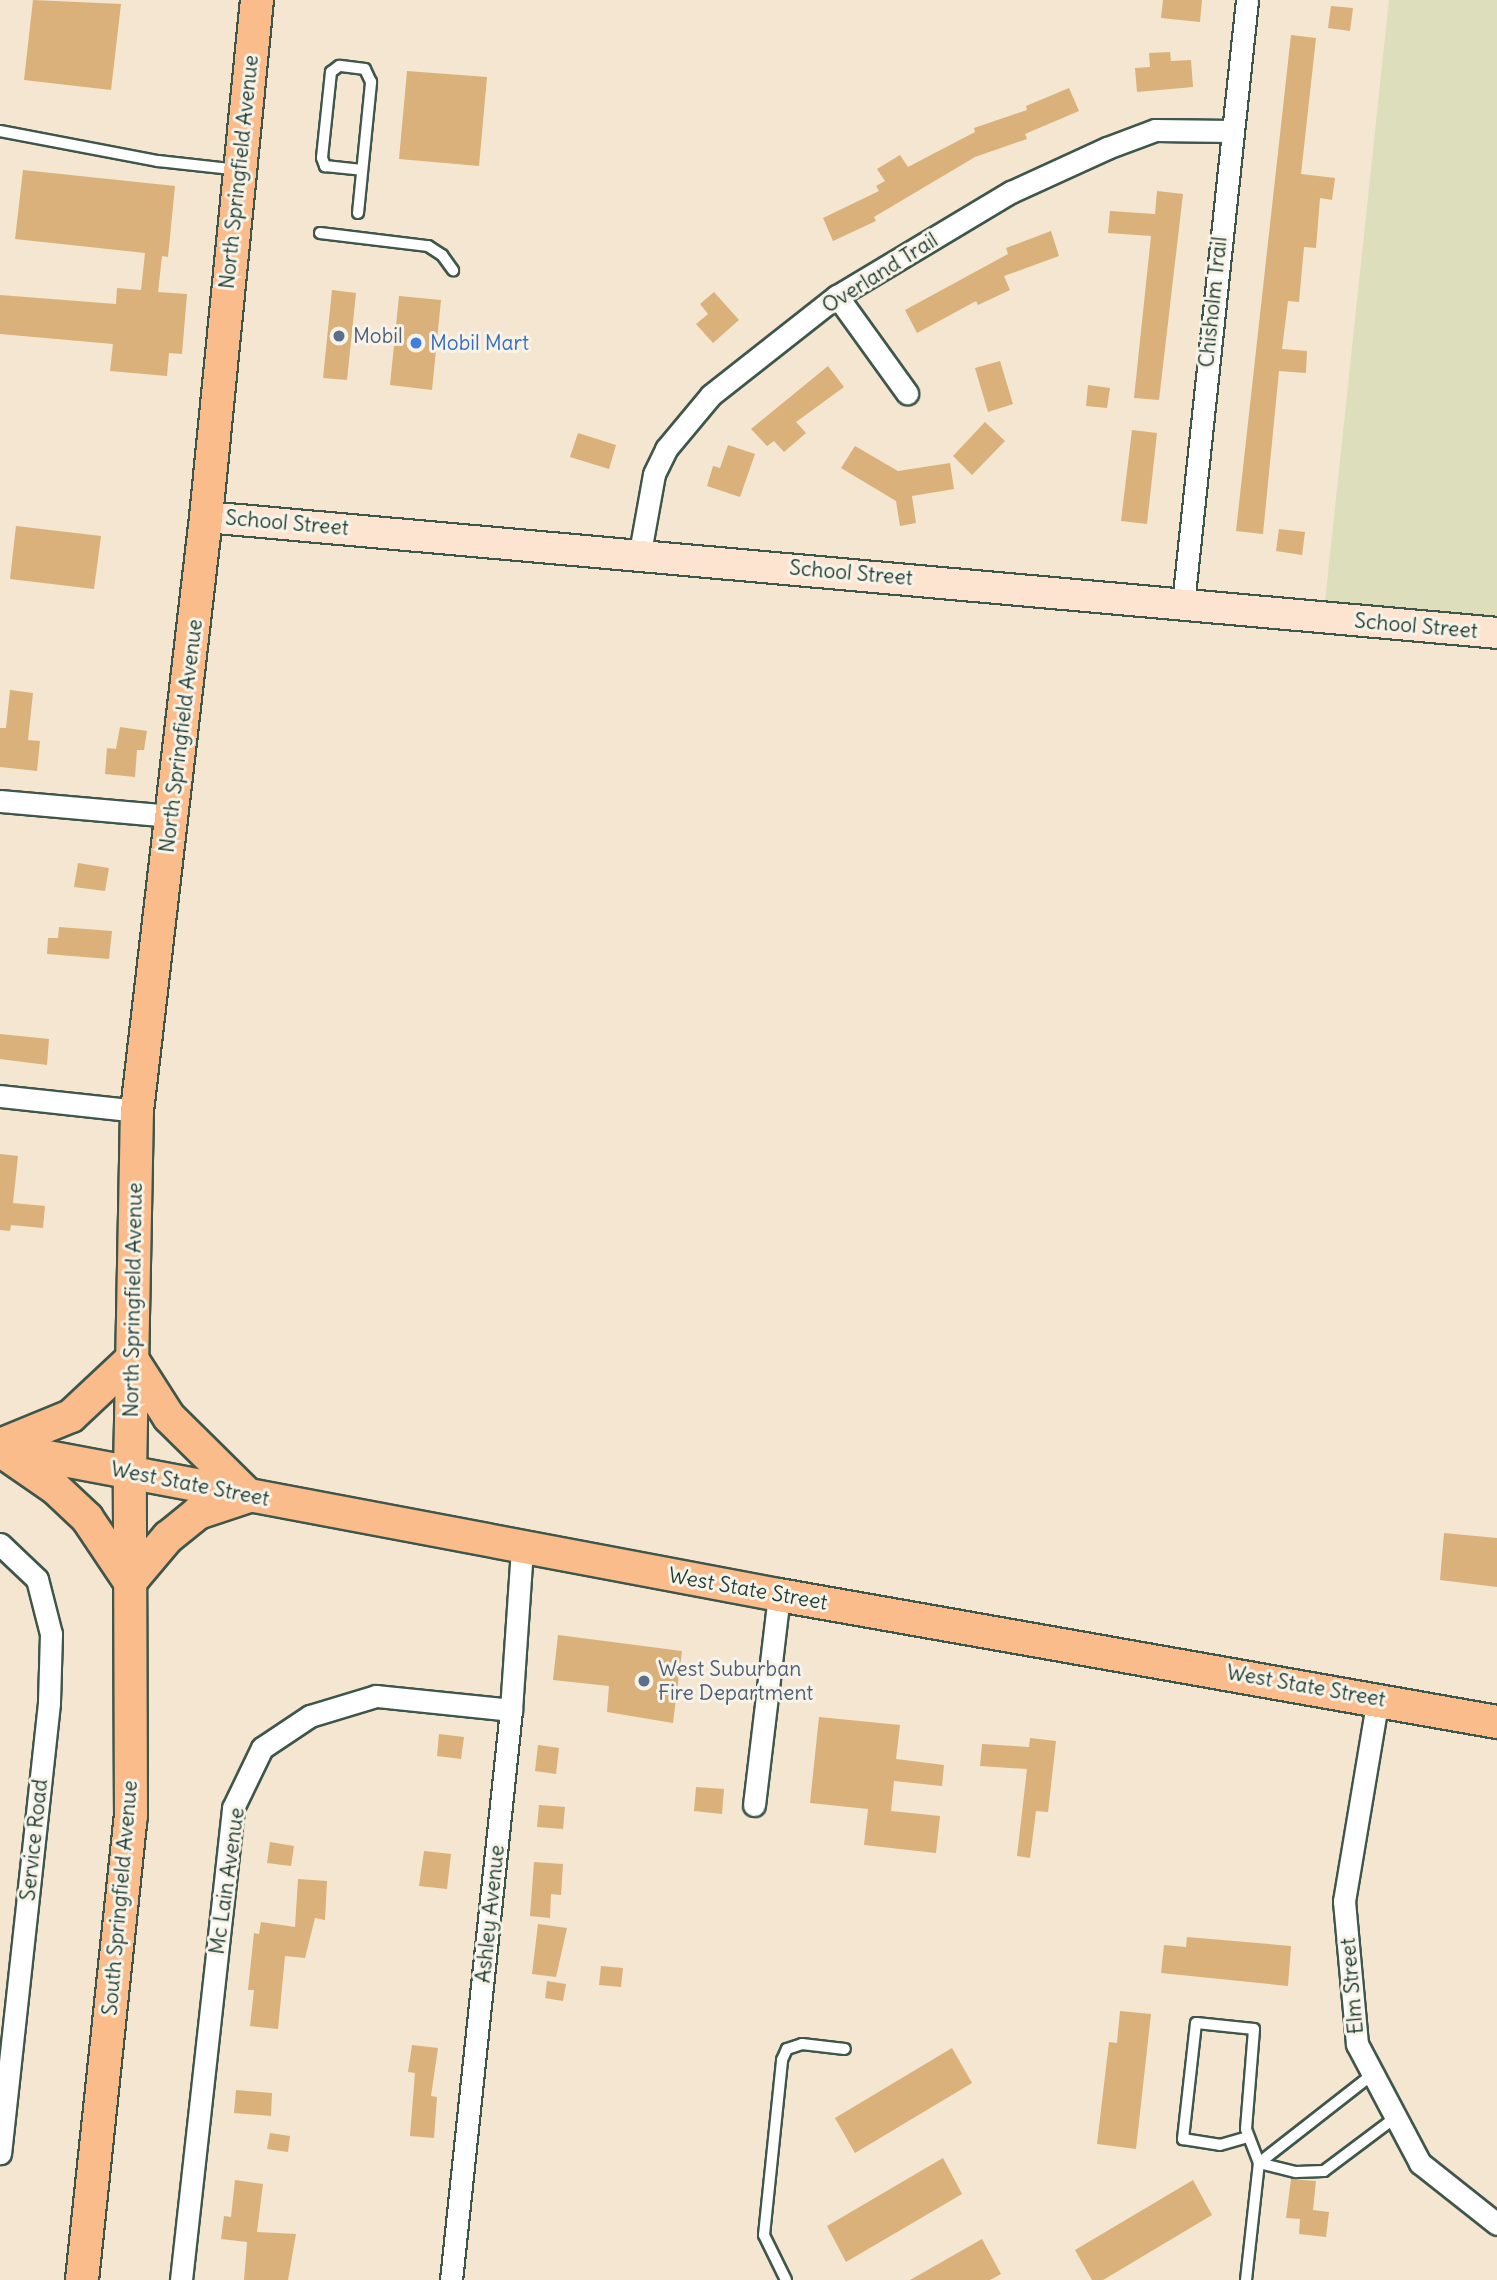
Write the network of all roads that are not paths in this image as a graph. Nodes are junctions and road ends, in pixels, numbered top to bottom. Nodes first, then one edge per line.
1 (257, 0) edge
2 (1247, 0) edge
3 (0, 131) edge
4 (1231, 131) junction
5 (239, 170) junction
6 (362, 170) junction
7 (358, 214) dead end
8 (320, 233) dead end
9 (453, 270) dead end
10 (837, 296) junction
11 (906, 393) dead end
12 (206, 517) junction
13 (640, 552) junction
14 (1183, 604) junction
15 (1497, 633) edge
16 (0, 801) edge
17 (172, 816) junction
18 (0, 1096) edge
19 (137, 1111) junction
20 (132, 1359) junction
21 (0, 1448) edge
22 (130, 1473) junction
23 (249, 1496) junction
24 (0, 1545) edge
25 (522, 1548) junction
26 (130, 1583) junction
27 (779, 1595) junction
28 (1378, 1698) junction
29 (511, 1710) junction
30 (1497, 1722) edge
31 (754, 1805) dead end
32 (845, 2049) dead end
33 (1373, 2074) junction
34 (1396, 2117) junction
35 (1248, 2137) junction
36 (0, 2152) edge
37 (1259, 2163) junction
38 (1497, 2224) edge
39 (82, 2280) edge
40 (181, 2280) edge
41 (451, 2280) edge
42 (786, 2280) edge
43 (1246, 2280) edge

1 - 5 main road, North Springfield Avenue
2 - 4 street, Chisholm Trail
3 - 5 lane
4 - 10 street, Overland Trail
4 - 14 street, Chisholm Trail
5 - 12 main road, North Springfield Avenue
6 - 6 lane
6 - 7 lane
8 - 9 lane
10 - 11 street
10 - 13 street, Overland Trail
12 - 13 main road, School Street
12 - 17 main road, North Springfield Avenue
13 - 14 main road, School Street
14 - 15 main road, School Street
16 - 17 street
17 - 19 main road, North Springfield Avenue
18 - 19 street
19 - 20 main road, North Springfield Avenue
20 - 21 main road
20 - 22 main road, North Springfield Avenue
20 - 23 main road
21 - 22 main road, West State Street
21 - 26 main road
22 - 23 main road, West State Street
22 - 26 main road, South Springfield Avenue
23 - 25 main road, West State Street
23 - 26 main road
24 - 36 street, Service Road
25 - 27 main road, West State Street
25 - 29 street, Ashley Avenue
26 - 39 main road, South Springfield Avenue
27 - 28 main road, West State Street
27 - 31 street
28 - 30 main road, West State Street
28 - 33 street, Elm Street
29 - 40 street, Mc Lain Avenue
29 - 41 street, Ashley Avenue
32 - 42 lane
33 - 34 street, Elm Street
33 - 37 lane
34 - 37 lane
34 - 38 street, Elm Street
35 - 35 lane
35 - 37 lane
37 - 43 lane

